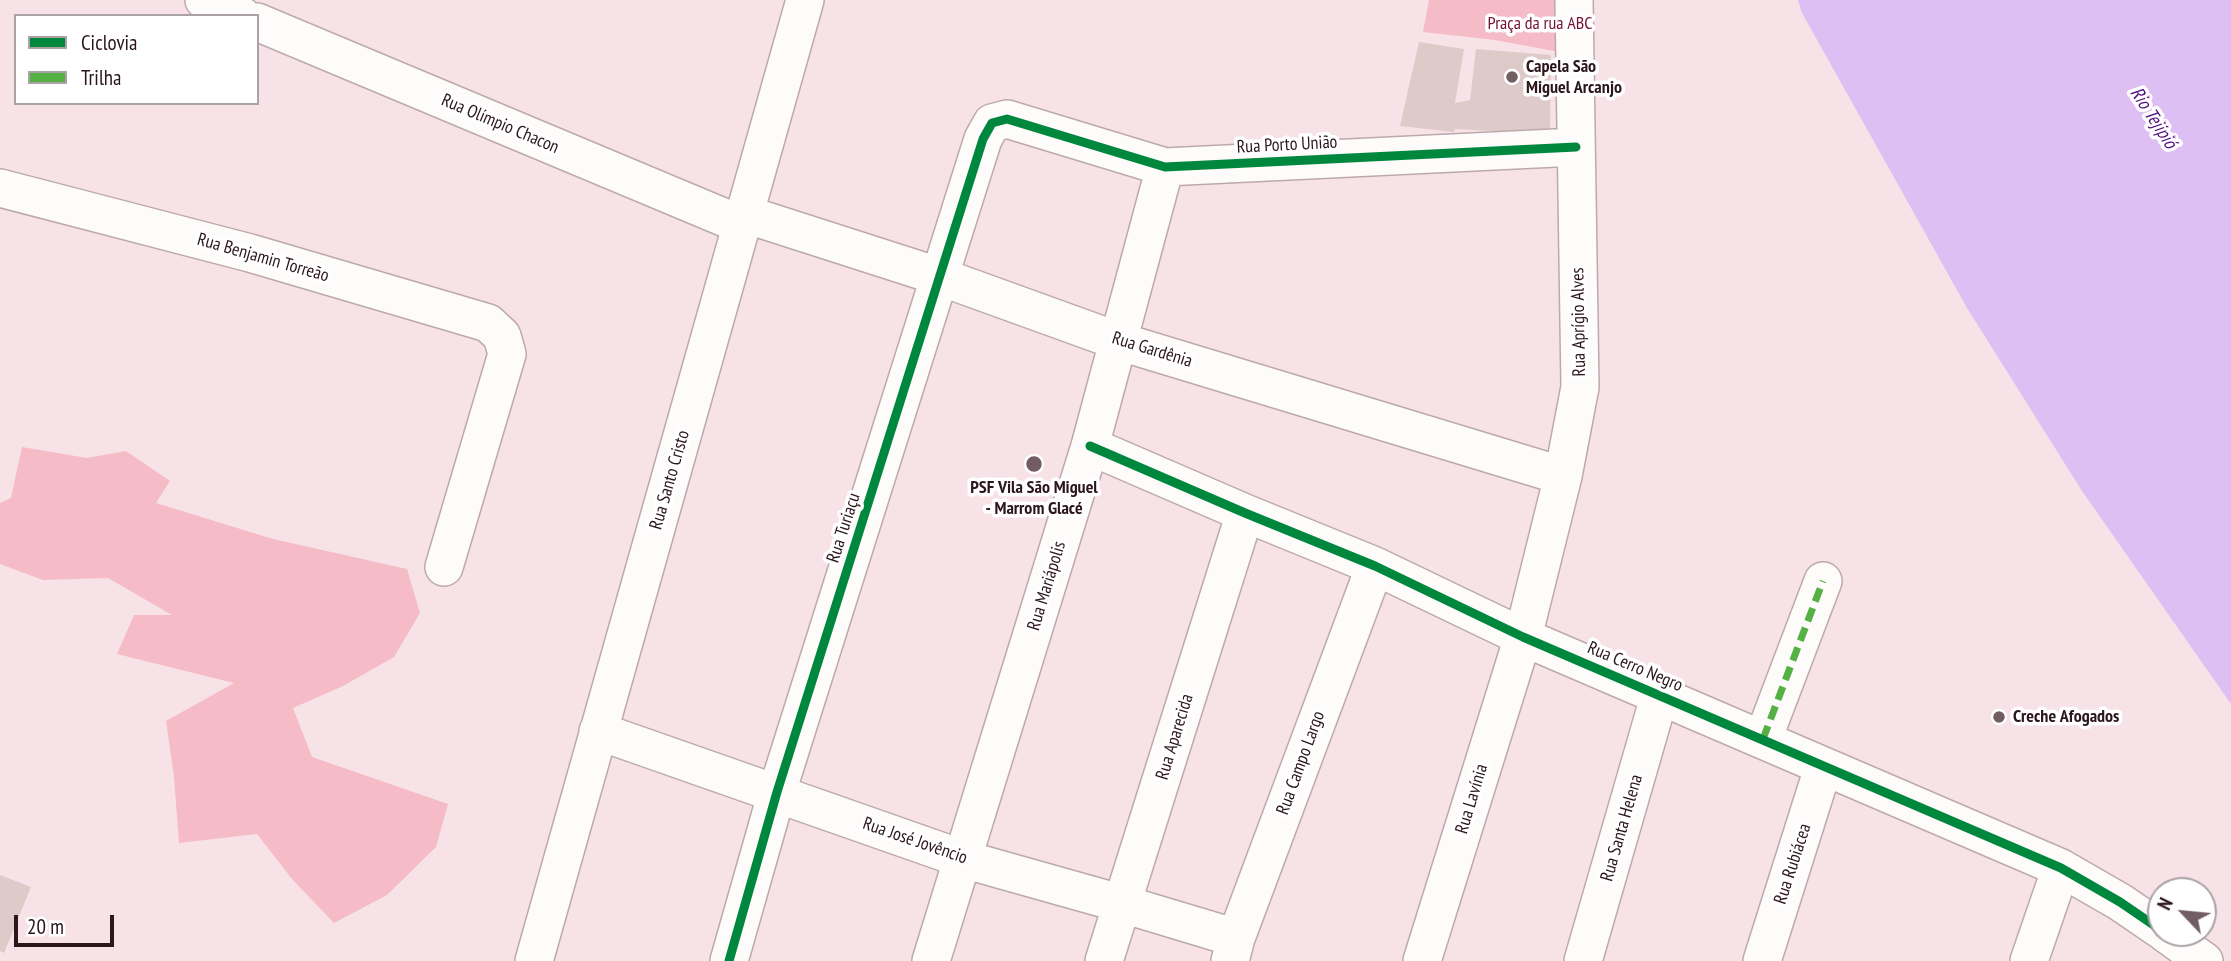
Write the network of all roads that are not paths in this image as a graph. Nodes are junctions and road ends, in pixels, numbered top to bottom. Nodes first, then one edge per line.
1 (204, 0) edge
2 (806, 0) edge
3 (1574, 0) edge
4 (237, 14) edge
5 (259, 23) edge
6 (1007, 118) joint
7 (1576, 146) junction
8 (1165, 167) junction
9 (0, 188) edge
10 (744, 220) junction
11 (941, 277) junction
12 (1118, 341) junction
13 (1090, 446) junction
14 (1563, 477) junction
15 (1245, 513) junction
16 (1375, 566) junction
17 (444, 567) dead end
18 (1823, 581) dead end
19 (1522, 637) junction
20 (1660, 694) junction
21 (598, 731) junction
22 (1763, 739) junction
23 (1823, 768) junction
24 (777, 792) junction
25 (964, 859) junction
26 (2061, 869) junction
27 (1123, 904) junction
28 (2147, 921) edge
29 (2184, 947) edge
30 (1233, 950) edge
31 (534, 961) edge
32 (729, 961) edge
33 (931, 961) edge
34 (1104, 961) edge
35 (1422, 961) edge
36 (1583, 961) edge
37 (1762, 961) edge
38 (2029, 961) edge
39 (2204, 961) edge

1 - 4 street
2 - 10 street, Rua Santo Cristo
3 - 7 street, Rua Aprígio Alves
5 - 10 street, Rua Olímpio Chacon
6 - 8 street, Rua Porto União
6 - 11 street, Rua Turiaçu
7 - 8 street, Rua Porto União
7 - 14 street, Rua Aprígio Alves
8 - 12 street, Rua Mariápolis
9 - 17 street, Rua Benjamin Torreão
10 - 11 street, Rua Gardênia
10 - 21 street, Rua Santo Cristo
11 - 12 street, Rua Gardênia
11 - 24 street, Rua Turiaçu
12 - 13 street, Rua Mariápolis
12 - 14 street, Rua Gardênia
13 - 15 street, Rua Cerro Negro
13 - 25 street, Rua Mariápolis
14 - 19 street, Rua Aprígio Alves
15 - 16 street, Rua Cerro Negro
15 - 27 street, Rua Aparecida
16 - 19 street, Rua Cerro Negro
16 - 30 street, Rua Campo Largo
18 - 22 street
19 - 20 street, Rua Cerro Negro
19 - 35 street, Rua Lavínia
20 - 22 street, Rua Cerro Negro
20 - 36 street, Rua Santa Helena
21 - 24 street, Rua José Jovêncio
21 - 31 street, Rua Santo Cristo
22 - 23 street, Rua Cerro Negro
23 - 26 street, Rua Cerro Negro
23 - 37 street, Rua Rubiácea
24 - 25 street, Rua José Jovêncio
24 - 32 street, Rua Turiaçu
25 - 27 street, Rua José Jovêncio
25 - 33 street, Rua Mariápolis
26 - 28 street, Rua Cerro Negro
26 - 38 street
27 - 30 street, Rua José Jovêncio
27 - 34 street, Rua Aparecida
29 - 39 street, Rua Cerro Negro

